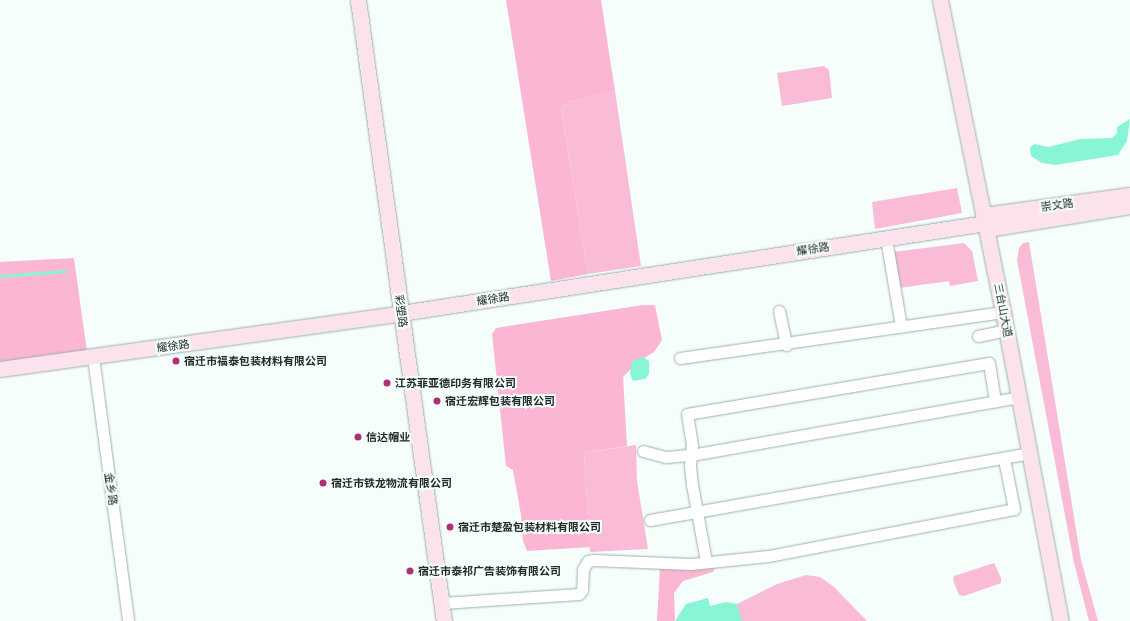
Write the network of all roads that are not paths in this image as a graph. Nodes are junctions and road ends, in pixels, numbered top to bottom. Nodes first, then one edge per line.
1 (358, 0) edge
2 (940, 0) edge
3 (951, 0) edge
4 (1130, 195) edge
5 (1130, 206) edge
6 (989, 222) junction
7 (886, 238) junction
8 (779, 312) dead end
9 (1003, 312) junction
10 (401, 313) junction
11 (901, 327) junction
12 (1007, 330) junction
13 (978, 336) dead end
14 (786, 345) junction
15 (93, 357) junction
16 (680, 358) dead end
17 (0, 369) edge
18 (1019, 397) junction
19 (995, 402) junction
20 (643, 451) dead end
21 (1030, 453) junction
22 (691, 455) junction
23 (1004, 458) junction
24 (699, 512) junction
25 (650, 520) dead end
26 (706, 561) junction
27 (442, 603) junction
28 (128, 621) edge
29 (444, 621) edge
30 (1061, 621) edge
31 (1070, 621) edge

1 - 10 street, 彩塑路
2 - 6 street, 三台山大道
3 - 6 street, 三台山大道
4 - 6 street, 崇文路
5 - 6 street, 崇文路
6 - 7 street, 耀徐路
6 - 9 street, 三台山大道
6 - 31 street, 三台山大道
7 - 10 street, 耀徐路
7 - 11 street
8 - 14 street
9 - 11 street
9 - 12 street, 三台山大道
10 - 15 street, 耀徐路
10 - 27 street, 彩塑路
11 - 14 street
12 - 13 street
12 - 18 street, 三台山大道
14 - 16 street
15 - 17 street, 耀徐路
15 - 28 street, 金乡路
18 - 19 street
18 - 21 street, 三台山大道
19 - 22 street
19 - 22 street
20 - 22 street
21 - 23 street
21 - 30 street, 三台山大道
22 - 24 street
23 - 24 street
23 - 26 street
24 - 25 street
24 - 26 street
26 - 27 street
27 - 29 street, 彩塑路

